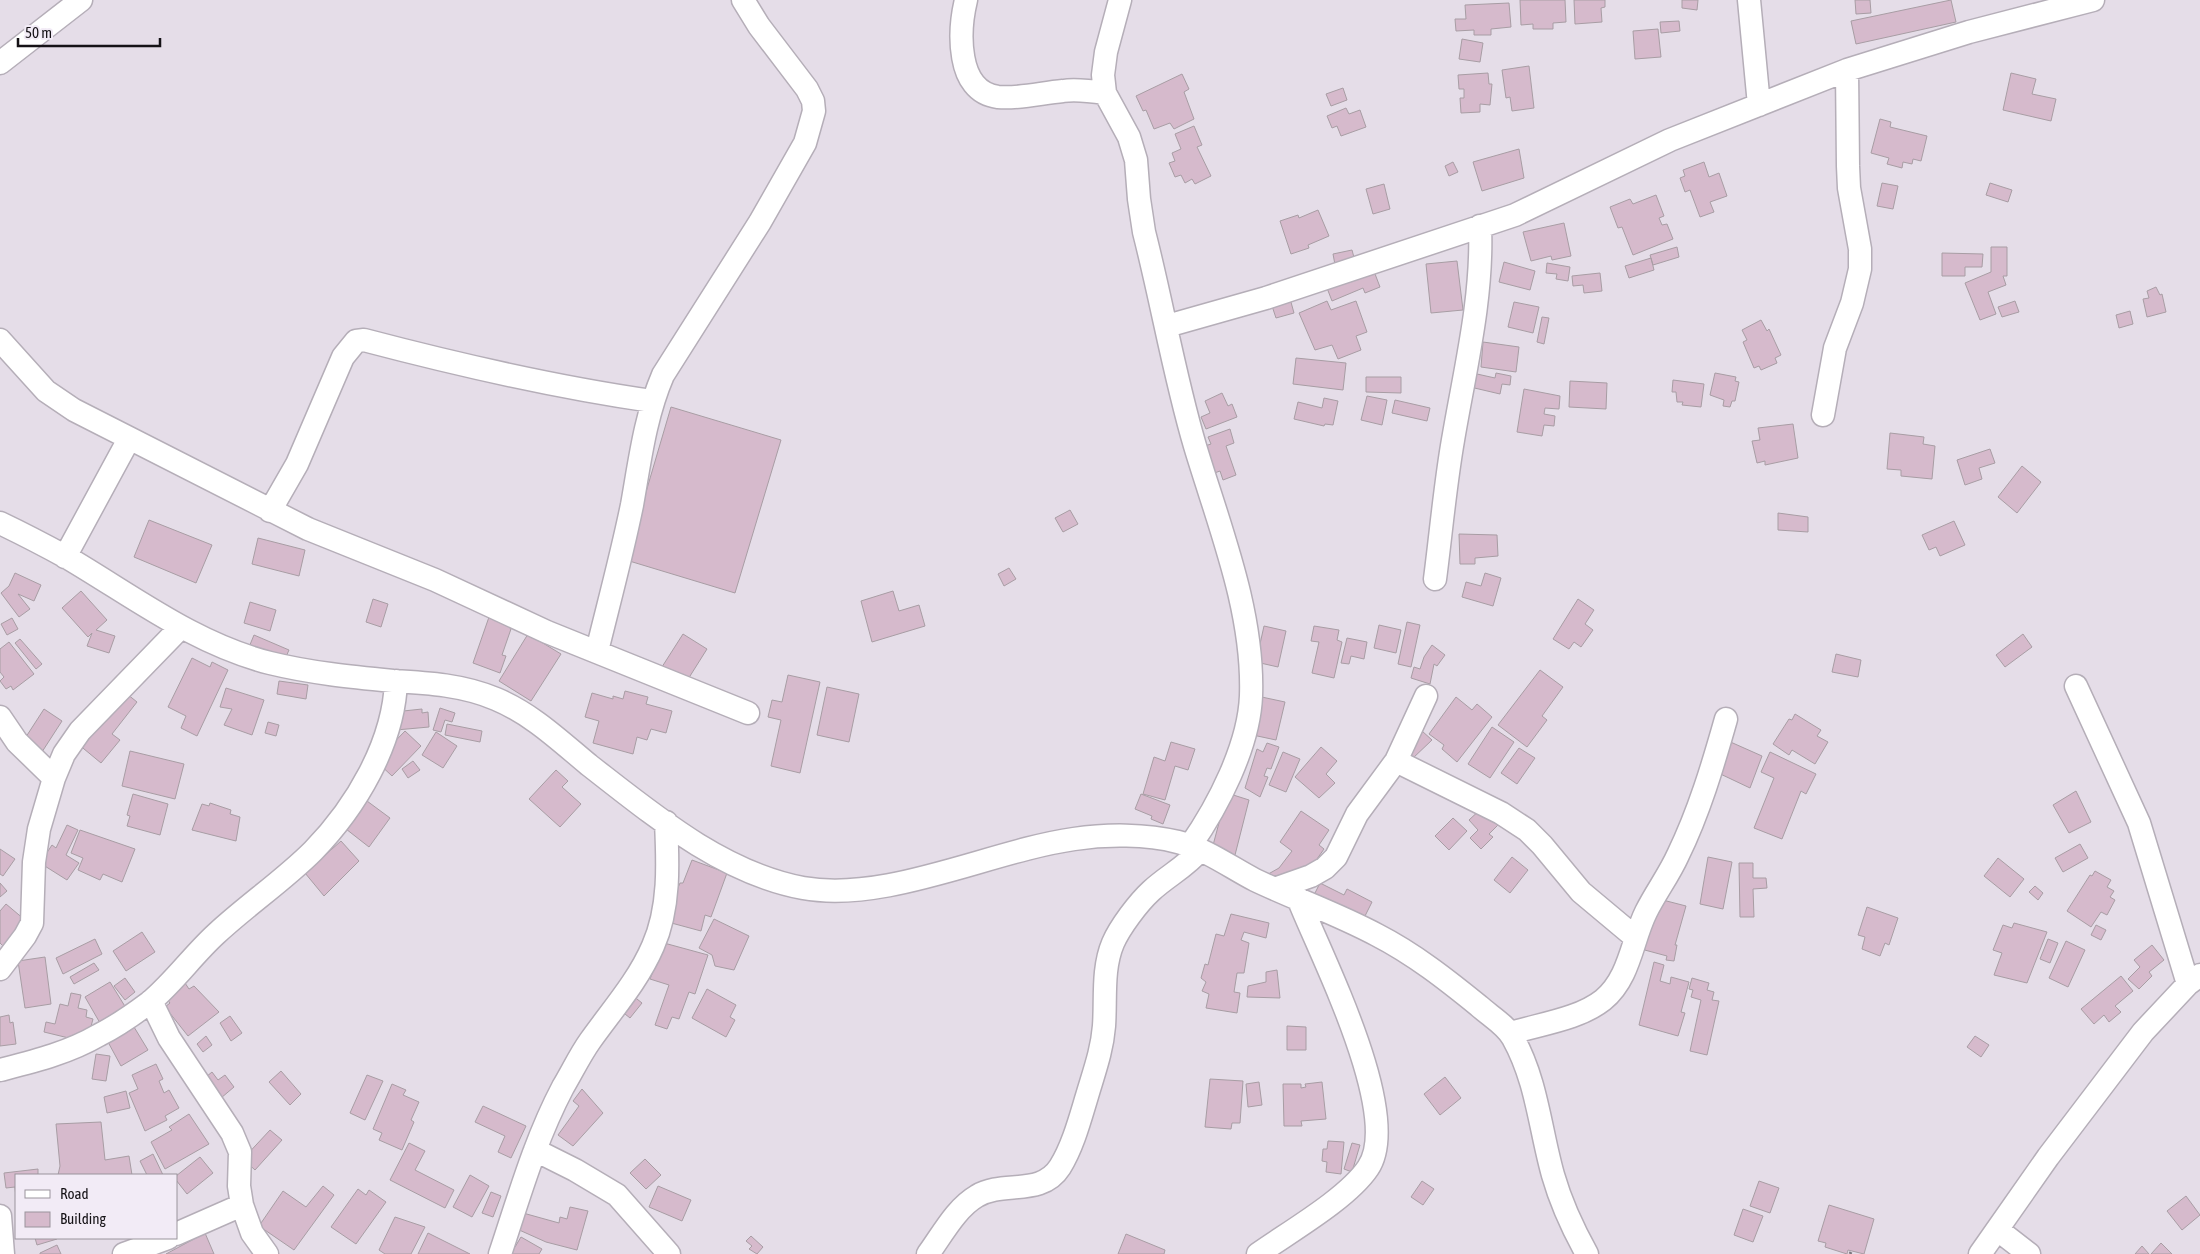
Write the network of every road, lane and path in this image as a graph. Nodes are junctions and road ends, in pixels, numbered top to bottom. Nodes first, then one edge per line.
1 (81, 0) edge
2 (743, 0) edge
3 (966, 0) edge
4 (1120, 0) edge
5 (1749, 0) edge
6 (2093, 0) edge
7 (0, 63) edge
8 (1847, 70) junction
9 (1105, 92) junction
10 (1759, 105) junction
11 (1480, 226) junction
12 (1166, 326) junction
13 (0, 340) edge
14 (652, 401) junction
15 (1823, 415) dead end
16 (129, 439) junction
17 (270, 511) junction
18 (0, 523) edge
19 (65, 557) junction
20 (1436, 579) dead end
21 (180, 628) junction
22 (597, 651) junction
23 (396, 681) junction
24 (2076, 686) dead end
25 (1426, 696) dead end
26 (748, 713) dead end
27 (0, 716) edge
28 (1726, 719) dead end
29 (1396, 761) junction
30 (54, 778) junction
31 (666, 822) junction
32 (1195, 848) junction
33 (1277, 888) junction
34 (1298, 898) junction
35 (1636, 938) junction
36 (0, 968) edge
37 (2194, 979) edge
38 (151, 1001) junction
39 (1511, 1033) junction
40 (0, 1070) edge
41 (535, 1150) junction
42 (242, 1205) junction
43 (0, 1216) edge
44 (1998, 1230) junction
45 (178, 1233) edge
46 (165, 1239) edge
47 (3, 1254) edge
48 (124, 1254) edge
49 (267, 1254) edge
50 (500, 1254) edge
51 (669, 1254) edge
52 (928, 1254) edge
53 (1258, 1254) edge
54 (1588, 1254) edge
55 (1980, 1254) edge
56 (2029, 1254) edge

1 - 7 street
2 - 14 street
3 - 9 street
4 - 9 street
5 - 10 street
6 - 8 street
8 - 10 street
8 - 15 street
9 - 12 street
10 - 11 street
11 - 12 street
11 - 20 street
12 - 32 street
13 - 16 street
14 - 17 street
14 - 22 street
16 - 17 street
16 - 19 street
17 - 22 street
18 - 19 street
19 - 21 street
21 - 23 street
21 - 30 street
22 - 26 street
23 - 31 street
23 - 38 street
24 - 37 street
25 - 29 street
27 - 30 street
28 - 35 street
29 - 33 street
29 - 35 street
30 - 36 street
31 - 32 street
31 - 41 street
32 - 33 street
32 - 52 street
33 - 34 street
34 - 39 street
34 - 53 street
35 - 39 street
37 - 44 street
38 - 40 street
38 - 42 street
39 - 54 street
41 - 50 street
41 - 51 street
42 - 45 street
42 - 49 street
43 - 47 street
44 - 55 street
44 - 56 street
46 - 48 street

